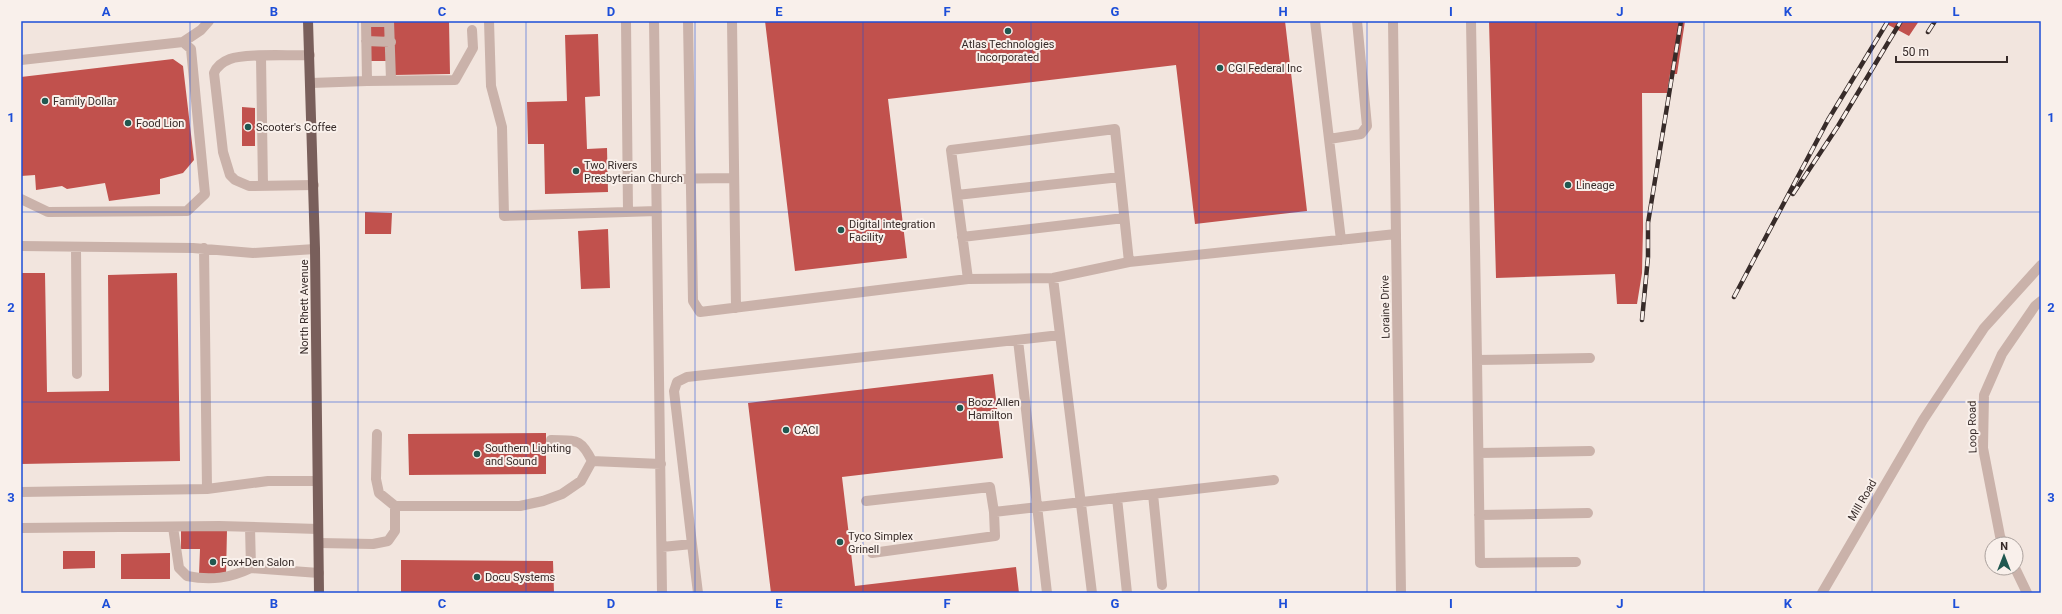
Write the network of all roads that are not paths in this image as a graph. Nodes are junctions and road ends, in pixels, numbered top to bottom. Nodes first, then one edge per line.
1 (208, 21) edge
2 (308, 21) edge
3 (489, 21) edge
4 (626, 21) edge
5 (654, 21) edge
6 (688, 21) edge
7 (732, 21) edge
8 (1315, 21) edge
9 (1357, 21) edge
10 (1393, 21) edge
11 (1471, 21) edge
12 (366, 22) edge
13 (389, 22) edge
14 (472, 30) dead end
15 (366, 41) junction
16 (183, 42) junction
17 (391, 42) junction
18 (310, 55) junction
19 (261, 57) junction
20 (21, 60) edge
21 (391, 80) junction
22 (367, 81) junction
23 (311, 83) junction
24 (1329, 139) junction
25 (1120, 177) junction
26 (691, 178) junction
27 (734, 178) junction
28 (656, 179) junction
29 (314, 185) junction
30 (263, 186) junction
31 (957, 195) junction
32 (21, 199) edge
33 (657, 211) junction
34 (628, 212) junction
35 (1124, 218) junction
36 (1396, 234) junction
37 (962, 237) junction
38 (1341, 240) junction
39 (21, 246) edge
40 (76, 247) junction
41 (204, 248) junction
42 (315, 249) junction
43 (1129, 262) junction
44 (2041, 265) edge
45 (1053, 278) junction
46 (968, 279) junction
47 (2041, 301) edge
48 (736, 308) junction
49 (1060, 335) junction
50 (1018, 340) junction
51 (1590, 358) dead end
52 (1477, 360) junction
53 (77, 374) dead end
54 (377, 434) dead end
55 (551, 440) dead end
56 (1590, 451) dead end
57 (1478, 453) junction
58 (592, 461) junction
59 (661, 464) junction
60 (1274, 480) dead end
61 (317, 481) junction
62 (207, 490) junction
63 (21, 492) edge
64 (1153, 494) junction
65 (1117, 498) junction
66 (866, 501) dead end
67 (1082, 502) junction
68 (395, 506) junction
69 (1038, 508) junction
70 (994, 512) junction
71 (1588, 513) dead end
72 (1479, 515) junction
73 (173, 527) junction
74 (250, 527) junction
75 (21, 528) edge
76 (318, 529) junction
77 (2000, 536) edge
78 (318, 543) junction
79 (692, 544) junction
80 (662, 547) junction
81 (872, 553) dead end
82 (1576, 562) dead end
83 (251, 568) junction
84 (318, 573) junction
85 (2019, 576) edge
86 (1162, 584) dead end
87 (318, 593) edge
88 (662, 593) edge
89 (698, 593) edge
90 (1047, 593) edge
91 (1092, 593) edge
92 (1127, 593) edge
93 (1401, 593) edge
94 (1822, 593) edge
95 (2027, 593) edge

1 - 16 street
2 - 18 main road, North Rhett Avenue
3 - 34 street
4 - 34 street
5 - 28 street
6 - 26 street
7 - 27 street
8 - 24 street
9 - 24 street
10 - 36 street, Loraine Drive
11 - 52 street
12 - 13 street
12 - 15 street
13 - 17 street
14 - 21 street
15 - 17 street
15 - 22 street
16 - 20 street
16 - 32 street
17 - 21 street
18 - 19 street
18 - 23 main road, North Rhett Avenue
19 - 30 street
19 - 30 street
21 - 22 street
22 - 23 street
23 - 29 main road, North Rhett Avenue
24 - 38 street
25 - 31 street
25 - 31 street
25 - 35 street
26 - 27 street
26 - 28 street
26 - 48 street
27 - 48 street
28 - 33 street
29 - 30 street
29 - 42 main road, North Rhett Avenue
31 - 37 street
33 - 34 street
33 - 59 street
35 - 37 street
35 - 43 street
36 - 38 street
36 - 93 street, Loraine Drive
37 - 46 street
38 - 43 street
39 - 40 street
40 - 41 street
40 - 53 street
41 - 42 street
41 - 62 street
42 - 61 main road, North Rhett Avenue
43 - 45 street
44 - 94 street, Mill Road
45 - 46 street
45 - 49 street
46 - 48 street
47 - 77 street, Loop Road
49 - 50 street
49 - 67 street
50 - 69 street
50 - 79 street
51 - 52 street
52 - 57 street
54 - 68 street
55 - 58 street
56 - 57 street
57 - 72 street
58 - 59 street
58 - 68 street
59 - 80 street
60 - 64 street
61 - 62 street
61 - 76 main road, North Rhett Avenue
62 - 63 street
64 - 65 street
64 - 86 street
65 - 67 street
65 - 92 street
66 - 70 street
67 - 69 street
67 - 91 street
68 - 78 street
69 - 70 street
69 - 90 street
70 - 81 street
71 - 72 street
72 - 82 street
73 - 74 street
73 - 75 street
73 - 83 street
74 - 76 street
74 - 83 street
76 - 78 main road, North Rhett Avenue
78 - 84 main road, North Rhett Avenue
79 - 80 street
79 - 89 street
80 - 88 street
83 - 84 street
84 - 87 main road, North Rhett Avenue
85 - 95 street

